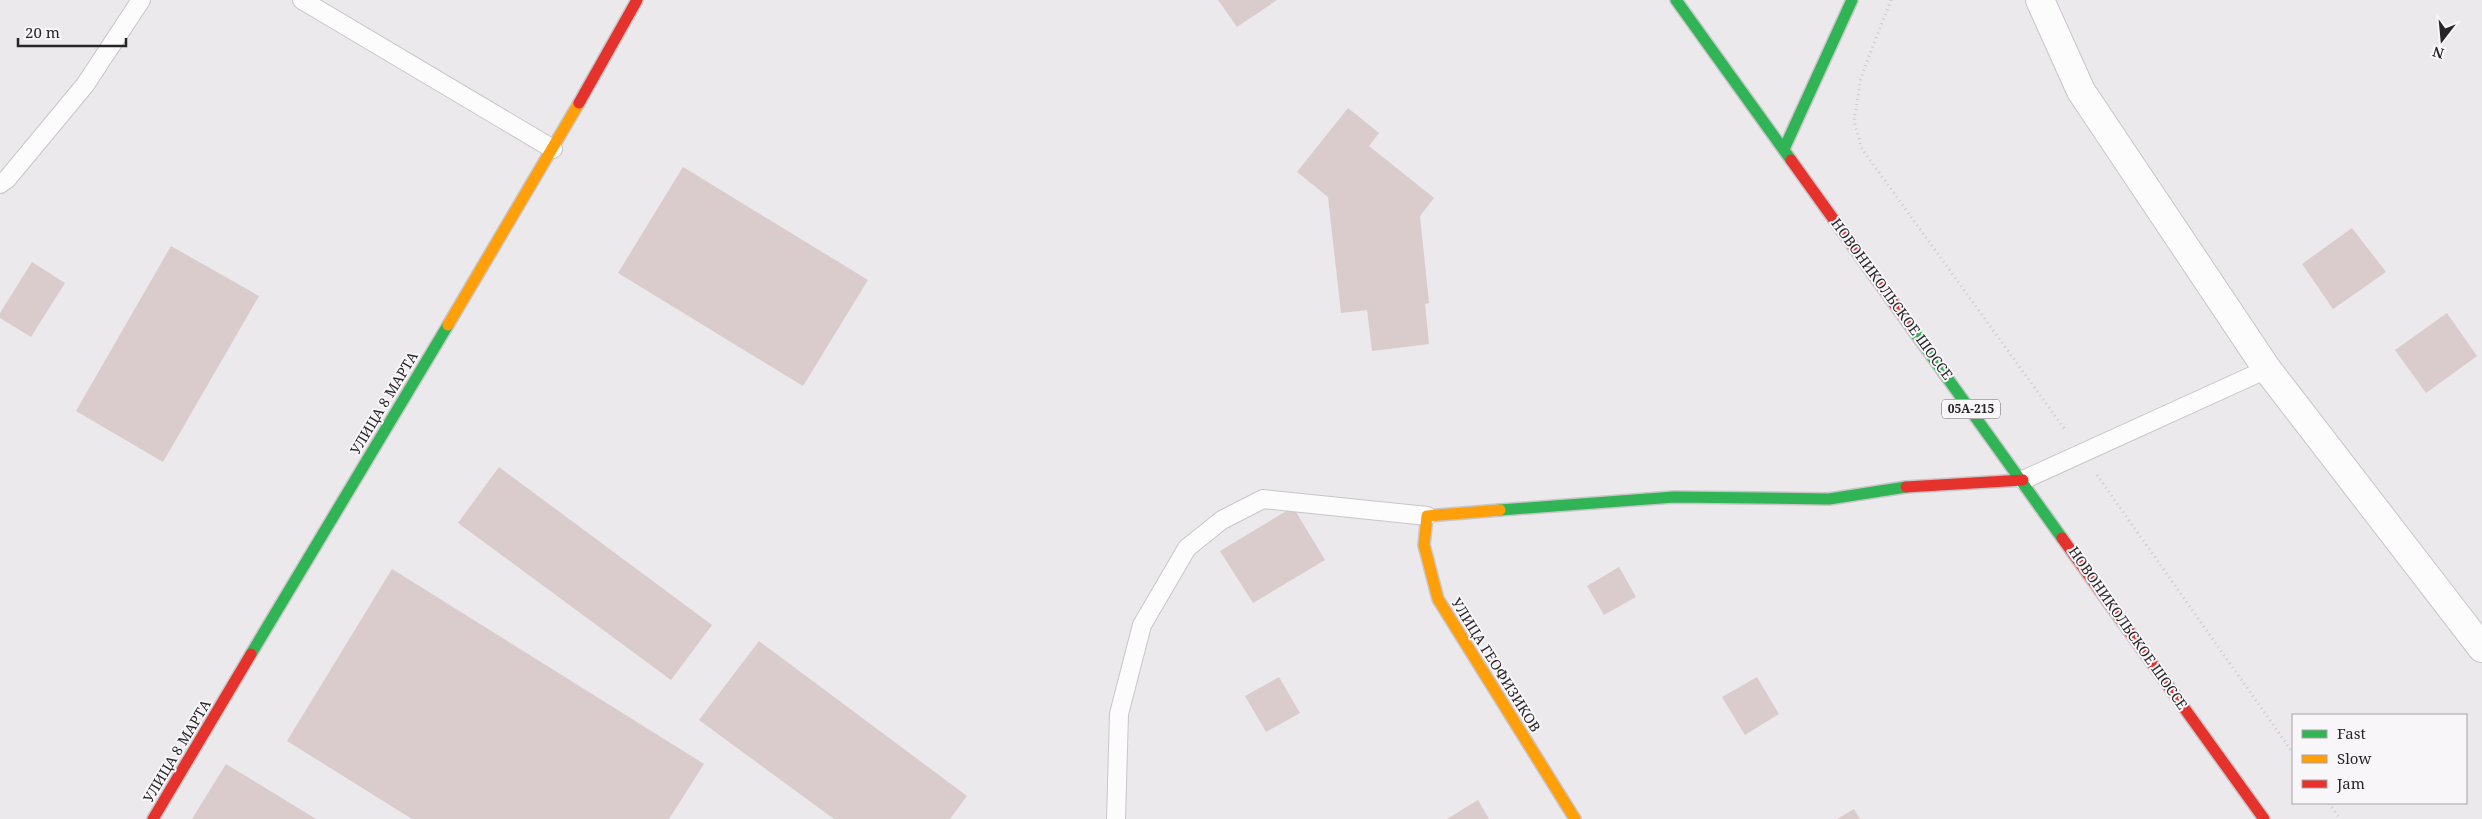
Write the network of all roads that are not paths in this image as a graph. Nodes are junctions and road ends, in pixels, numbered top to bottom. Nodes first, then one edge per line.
1 (141, 0) edge
2 (302, 0) edge
3 (638, 0) edge
4 (1676, 0) edge
5 (1852, 0) edge
6 (2040, 0) edge
7 (1784, 149) junction
8 (553, 150) junction
9 (0, 184) edge
10 (2267, 369) junction
11 (2023, 480) junction
12 (1427, 516) junction
13 (2482, 648) edge
14 (153, 819) edge
15 (1116, 819) edge
16 (1575, 819) edge
17 (2264, 819) edge

1 - 9 lane
2 - 8 lane
3 - 8 main road, УЛИЦА 8 МАРТА
4 - 7 main road, НОВОНИКОЛЬСКОЕ ШОССЕ / 05А-215
5 - 7 main road
6 - 10 street
7 - 11 main road, НОВОНИКОЛЬСКОЕ ШОССЕ / 05А-215
8 - 14 main road, УЛИЦА 8 МАРТА
10 - 11 lane
10 - 13 street
11 - 12 main road
11 - 17 main road, НОВОНИКОЛЬСКОЕ ШОССЕ / 05А-215
12 - 15 lane
12 - 16 main road, УЛИЦА ГЕОФИЗИКОВ

